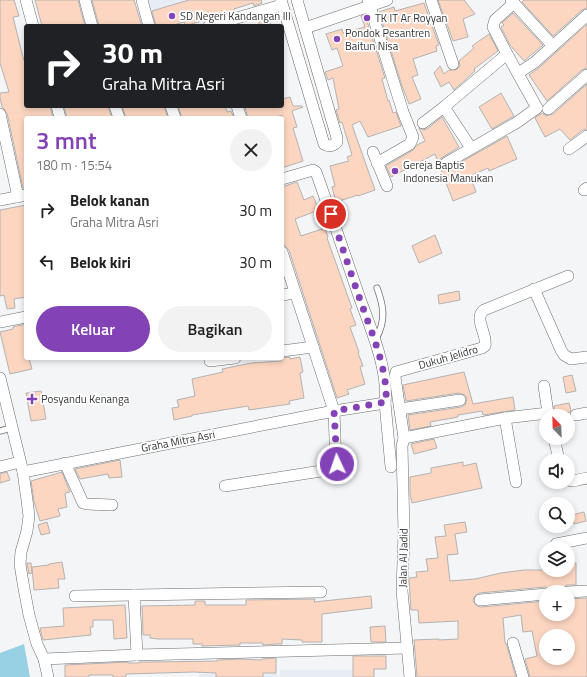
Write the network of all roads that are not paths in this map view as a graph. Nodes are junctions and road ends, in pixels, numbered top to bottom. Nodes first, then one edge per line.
1 (26, 0) edge
2 (85, 0) edge
3 (142, 0) edge
4 (297, 0) edge
5 (387, 0) edge
6 (431, 0) edge
7 (512, 2) edge
8 (281, 3) edge
9 (369, 3) edge
10 (587, 15) edge
11 (32, 24) edge
12 (91, 24) edge
13 (148, 24) edge
14 (215, 24) edge
15 (305, 28) junction
16 (553, 46) junction
17 (507, 54) junction
18 (453, 64) dead end
19 (523, 70) dead end
20 (587, 75) edge
21 (444, 107) junction
22 (548, 109) dead end
23 (0, 114) edge
24 (423, 123) dead end
25 (587, 136) edge
26 (471, 148) junction
27 (569, 149) dead end
28 (373, 152) dead end
29 (378, 163) junction
30 (446, 163) dead end
31 (284, 178) edge
32 (387, 186) dead end
33 (22, 196) edge
34 (0, 200) edge
35 (284, 258) edge
36 (568, 276) dead end
37 (377, 288) dead end
38 (534, 289) junction
39 (295, 293) junction
40 (284, 294) edge
41 (24, 317) edge
42 (0, 322) edge
43 (375, 341) junction
44 (313, 347) junction
45 (284, 351) edge
46 (587, 356) edge
47 (218, 360) edge
48 (210, 361) dead end
49 (0, 378) edge
50 (544, 386) dead end
51 (460, 400) dead end
52 (386, 402) junction
53 (400, 409) junction
54 (548, 409) edge
55 (334, 411) junction
56 (539, 415) edge
57 (504, 418) junction
58 (11, 428) junction
59 (0, 431) edge
60 (404, 438) junction
61 (65, 463) junction
62 (0, 467) edge
63 (22, 467) junction
64 (391, 467) dead end
65 (587, 478) edge
66 (575, 481) edge
67 (516, 482) dead end
68 (225, 486) dead end
69 (112, 505) dead end
70 (587, 538) edge
71 (572, 541) edge
72 (587, 591) edge
73 (321, 592) dead end
74 (575, 592) edge
75 (134, 595) junction
76 (539, 595) edge
77 (75, 596) dead end
78 (480, 600) dead end
79 (513, 643) dead end
80 (408, 648) junction
81 (137, 655) junction
82 (44, 659) junction
83 (48, 677) edge
84 (410, 677) edge
85 (523, 677) edge

1 - 11 street
2 - 12 street
3 - 13 street
4 - 15 street
5 - 9 street
6 - 18 street
7 - 16 street
7 - 17 street
8 - 14 street
8 - 15 street
9 - 15 street
9 - 29 street
10 - 16 street
16 - 19 street
17 - 21 street
17 - 26 street
20 - 22 street
21 - 24 street
21 - 26 street
23 - 33 street
25 - 27 street
26 - 30 street
28 - 29 street
29 - 32 street
31 - 43 street
33 - 34 street
35 - 39 street
36 - 38 street, Dukuh Jelidro
37 - 43 lane
38 - 46 street
38 - 53 street, Dukuh Jelidro
39 - 40 street
39 - 44 street
41 - 42 street
43 - 52 street
44 - 45 street
44 - 55 street
47 - 48 street
49 - 58 street
50 - 54 street
51 - 53 street
52 - 55 street, Graha Mitra Asri
52 - 64 street
53 - 60 street, Dukuh Jelidro
55 - 61 street, Graha Mitra Asri
55 - 68 street
56 - 57 street
57 - 60 street
57 - 67 street
58 - 59 lane
58 - 63 street
60 - 80 street, Jalan Al Jadid
61 - 63 street, Graha Mitra Asri
61 - 69 street
62 - 63 street, Graha Mitra Asri
63 - 82 street
65 - 66 street
70 - 71 street
72 - 74 street
73 - 75 street
75 - 77 street
75 - 81 street
76 - 78 street
79 - 85 street
80 - 81 street
80 - 84 street, Jalan Al Jadid
81 - 82 street
82 - 83 street

